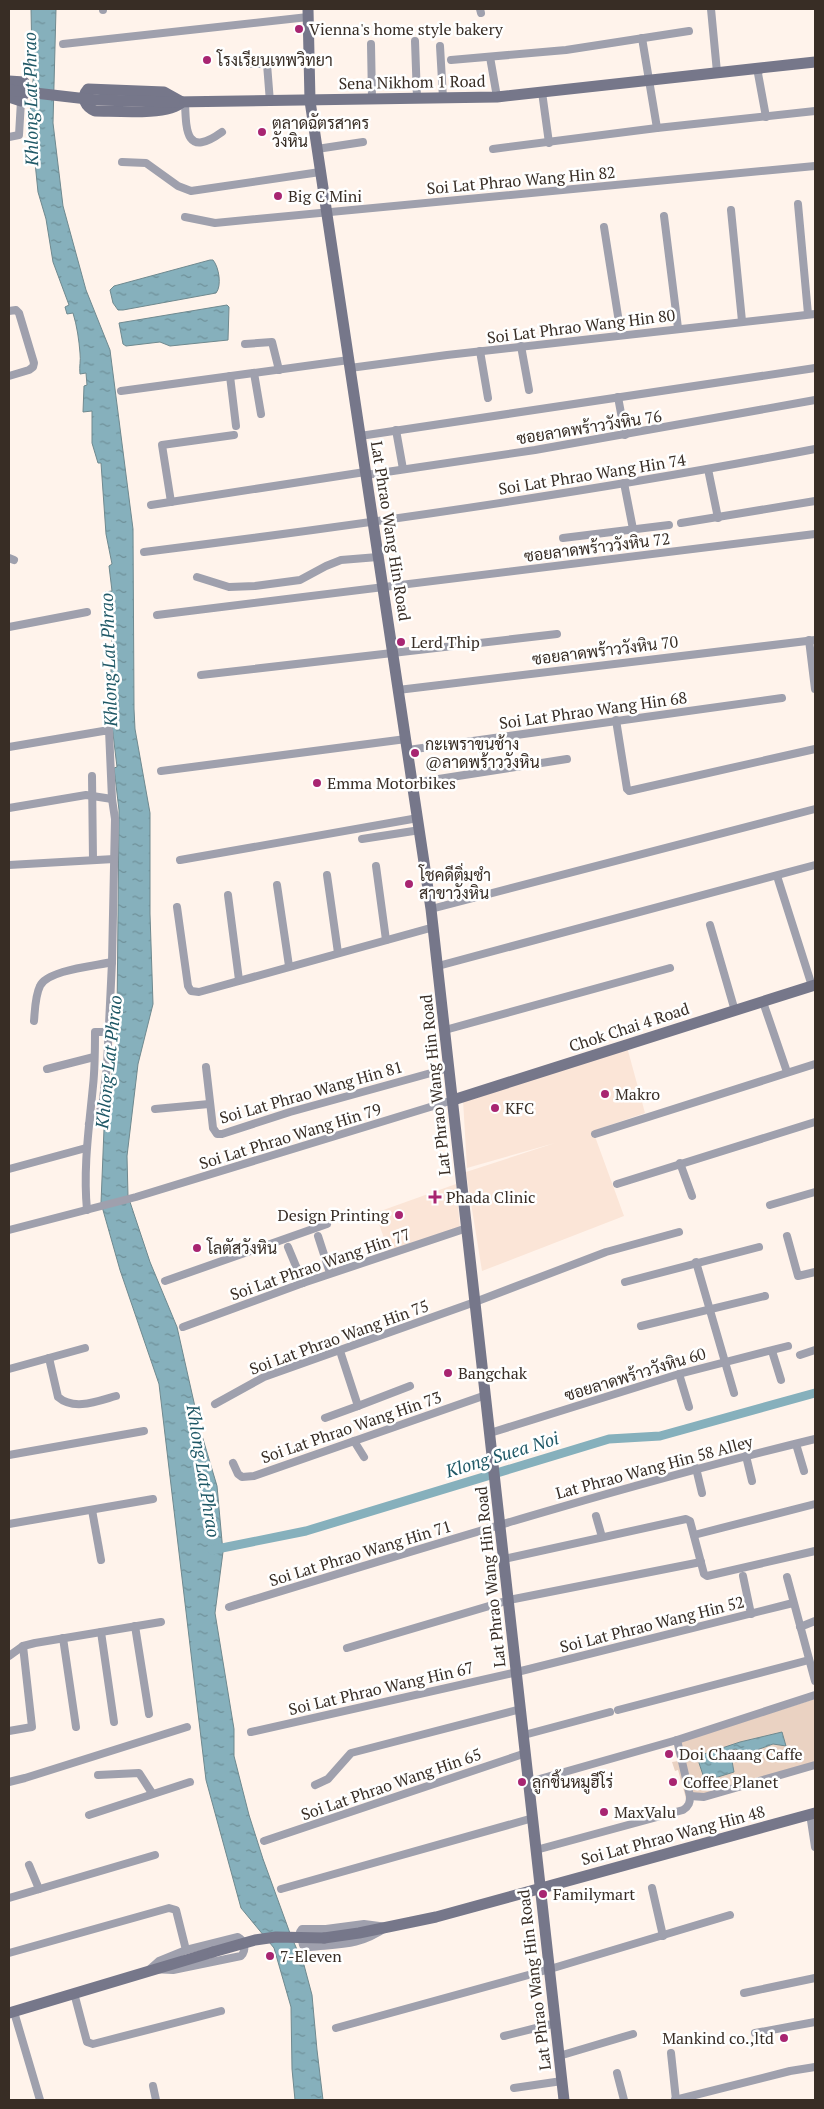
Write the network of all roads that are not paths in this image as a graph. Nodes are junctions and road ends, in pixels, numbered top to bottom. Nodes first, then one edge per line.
1 (711, 9) edge
2 (308, 13) edge
3 (689, 31) dead end
4 (642, 38) junction
5 (415, 41) dead end
6 (63, 44) dead end
7 (371, 44) dead end
8 (440, 46) dead end
9 (490, 57) junction
10 (451, 60) dead end
11 (815, 62) edge
12 (251, 64) dead end
13 (757, 68) junction
14 (717, 72) junction
15 (649, 80) junction
16 (9, 81) edge
17 (9, 90) edge
18 (542, 92) junction
19 (9, 96) edge
20 (497, 97) junction
21 (417, 98) junction
22 (443, 98) junction
23 (372, 100) junction
24 (21, 101) junction
25 (310, 101) junction
26 (181, 102) junction
27 (270, 102) junction
28 (815, 111) edge
29 (766, 117) junction
30 (657, 128) junction
31 (222, 132) dead end
32 (9, 137) edge
33 (363, 142) dead end
34 (549, 143) junction
35 (317, 149) junction
36 (493, 149) dead end
37 (122, 162) dead end
38 (815, 166) edge
39 (320, 172) junction
40 (798, 204) dead end
41 (730, 210) dead end
42 (326, 212) junction
43 (664, 216) dead end
44 (185, 217) dead end
45 (604, 227) dead end
46 (9, 311) edge
47 (812, 314) edge
48 (742, 321) junction
49 (678, 328) junction
50 (622, 335) junction
51 (245, 344) dead end
52 (521, 346) junction
53 (480, 351) junction
54 (349, 364) junction
55 (815, 368) edge
56 (278, 370) junction
57 (254, 373) junction
58 (9, 376) edge
59 (230, 376) junction
60 (529, 390) dead end
61 (121, 391) dead end
62 (618, 396) junction
63 (488, 398) dead end
64 (815, 400) edge
65 (261, 414) dead end
66 (236, 426) dead end
67 (396, 430) junction
68 (234, 435) dead end
69 (625, 435) junction
70 (360, 436) junction
71 (815, 449) edge
72 (403, 469) junction
73 (708, 469) junction
74 (366, 473) junction
75 (624, 483) junction
76 (815, 501) edge
77 (170, 502) junction
78 (151, 505) dead end
79 (718, 518) junction
80 (373, 523) junction
81 (681, 523) dead end
82 (669, 525) dead end
83 (633, 529) junction
84 (815, 534) edge
85 (563, 538) dead end
86 (144, 552) dead end
87 (378, 557) junction
88 (197, 578) dead end
89 (383, 587) junction
90 (87, 612) dead end
91 (157, 616) dead end
92 (9, 627) edge
93 (557, 634) dead end
94 (812, 640) edge
95 (393, 653) junction
96 (201, 675) dead end
97 (815, 689) edge
98 (398, 690) junction
99 (782, 698) dead end
100 (616, 720) junction
101 (407, 744) junction
102 (9, 747) edge
103 (815, 749) edge
104 (567, 759) dead end
105 (161, 771) dead end
106 (92, 776) dead end
107 (413, 784) junction
108 (92, 795) junction
109 (112, 799) junction
110 (9, 808) edge
111 (815, 809) edge
112 (419, 824) junction
113 (362, 839) dead end
114 (114, 859) junction
115 (93, 860) junction
116 (180, 860) dead end
117 (9, 865) edge
118 (815, 865) edge
119 (376, 866) dead end
120 (327, 875) dead end
121 (778, 876) junction
122 (276, 884) dead end
123 (228, 895) dead end
124 (177, 908) dead end
125 (432, 909) junction
126 (710, 925) dead end
127 (434, 927) junction
128 (386, 940) junction
129 (338, 953) junction
130 (112, 962) junction
131 (289, 966) junction
132 (438, 966) junction
133 (670, 968) dead end
134 (239, 980) junction
135 (814, 986) edge
136 (763, 1002) junction
137 (735, 1011) junction
138 (34, 1021) dead end
139 (445, 1030) junction
140 (109, 1032) junction
141 (94, 1057) junction
142 (815, 1064) edge
143 (206, 1067) dead end
144 (449, 1068) junction
145 (47, 1069) dead end
146 (787, 1072) junction
147 (453, 1100) junction
148 (209, 1104) junction
149 (155, 1109) dead end
150 (815, 1122) edge
151 (89, 1124) junction
152 (595, 1134) dead end
153 (86, 1148) junction
154 (680, 1163) junction
155 (9, 1169) edge
156 (617, 1184) dead end
157 (815, 1192) edge
158 (692, 1196) dead end
159 (770, 1205) dead end
160 (87, 1210) junction
161 (327, 1224) dead end
162 (467, 1228) junction
163 (9, 1230) edge
164 (679, 1232) dead end
165 (318, 1236) dead end
166 (787, 1236) dead end
167 (759, 1247) dead end
168 (288, 1248) dead end
169 (696, 1262) junction
170 (815, 1272) edge
171 (330, 1273) junction
172 (164, 1281) dead end
173 (624, 1282) dead end
174 (302, 1283) junction
175 (765, 1296) dead end
176 (475, 1302) junction
177 (708, 1310) junction
178 (641, 1326) dead end
179 (183, 1327) dead end
180 (788, 1346) dead end
181 (85, 1348) dead end
182 (815, 1350) edge
183 (340, 1351) junction
184 (772, 1351) junction
185 (800, 1355) dead end
186 (49, 1358) junction
187 (724, 1362) junction
188 (9, 1369) edge
189 (679, 1374) junction
190 (781, 1380) dead end
191 (410, 1386) dead end
192 (734, 1393) dead end
193 (486, 1395) junction
194 (116, 1396) dead end
195 (215, 1404) dead end
196 (358, 1406) junction
197 (689, 1407) dead end
198 (325, 1418) dead end
199 (144, 1431) dead end
200 (490, 1433) junction
201 (815, 1439) edge
202 (354, 1441) junction
203 (796, 1444) junction
204 (9, 1455) edge
205 (746, 1456) junction
206 (364, 1457) dead end
207 (233, 1463) dead end
208 (696, 1468) junction
209 (804, 1471) dead end
210 (752, 1481) dead end
211 (702, 1494) dead end
212 (153, 1499) dead end
213 (815, 1504) edge
214 (92, 1510) junction
215 (596, 1516) dead end
216 (9, 1524) edge
217 (500, 1524) junction
218 (694, 1535) junction
219 (602, 1537) junction
220 (815, 1551) edge
221 (504, 1559) junction
222 (101, 1560) dead end
223 (701, 1562) junction
224 (742, 1576) dead end
225 (787, 1577) dead end
226 (509, 1600) junction
227 (793, 1603) junction
228 (229, 1607) dead end
229 (751, 1614) junction
230 (815, 1621) edge
231 (161, 1622) dead end
232 (136, 1626) junction
233 (800, 1626) junction
234 (101, 1632) junction
235 (63, 1638) junction
236 (23, 1646) junction
237 (347, 1648) dead end
238 (9, 1656) edge
239 (809, 1660) junction
240 (517, 1672) junction
241 (815, 1681) edge
242 (815, 1696) edge
243 (521, 1709) junction
244 (149, 1714) dead end
245 (114, 1722) dead end
246 (76, 1727) dead end
247 (187, 1727) dead end
248 (9, 1731) edge
249 (251, 1732) dead end
250 (524, 1735) junction
251 (677, 1740) junction
252 (526, 1753) junction
253 (815, 1765) edge
254 (98, 1774) dead end
255 (9, 1782) edge
256 (190, 1782) dead end
257 (529, 1782) junction
258 (315, 1785) dead end
259 (152, 1793) junction
260 (690, 1796) junction
261 (813, 1814) edge
262 (89, 1815) dead end
263 (533, 1818) junction
264 (264, 1840) dead end
265 (815, 1846) edge
266 (536, 1850) junction
267 (154, 1855) dead end
268 (29, 1864) dead end
269 (652, 1888) dead end
270 (39, 1889) junction
271 (281, 1889) dead end
272 (540, 1889) junction
273 (9, 1898) edge
274 (730, 1915) dead end
275 (387, 1927) junction
276 (663, 1936) junction
277 (186, 1950) junction
278 (9, 1953) edge
279 (150, 1969) junction
280 (550, 1969) junction
281 (815, 1978) edge
282 (74, 1993) junction
283 (744, 1993) dead end
284 (221, 2011) dead end
285 (11, 2012) edge
286 (815, 2022) edge
287 (556, 2023) junction
288 (336, 2028) dead end
289 (633, 2034) dead end
290 (755, 2034) dead end
291 (504, 2036) dead end
292 (671, 2053) dead end
293 (559, 2056) junction
294 (815, 2067) edge
295 (617, 2073) dead end
296 (562, 2081) junction
297 (153, 2086) dead end
298 (514, 2088) dead end
299 (40, 2100) edge
300 (156, 2100) edge
301 (564, 2100) edge
302 (624, 2100) edge
303 (676, 2100) edge

1 - 14 street
2 - 6 street
2 - 25 street, Lat Phrao Wang Hin Road
3 - 4 street
4 - 9 street
4 - 15 street
5 - 21 street
7 - 23 street
8 - 22 street
9 - 10 street
9 - 20 street
11 - 13 street, Sena Nikhom 1 Road
12 - 27 street
13 - 14 street, Sena Nikhom 1 Road
13 - 29 street
14 - 15 street, Sena Nikhom 1 Road
15 - 18 street, Sena Nikhom 1 Road
15 - 30 street
16 - 24 street
17 - 26 street, Sena Nikhom 1 Road, bridge
18 - 20 street, Sena Nikhom 1 Road
18 - 34 street
19 - 24 street
20 - 22 street, Sena Nikhom 1 Road
21 - 22 street, Sena Nikhom 1 Road
21 - 23 street, Sena Nikhom 1 Road
23 - 25 street, Sena Nikhom 1 Road
24 - 32 street
25 - 27 street, Sena Nikhom 1 Road
25 - 35 street, Lat Phrao Wang Hin Road
26 - 26 street
26 - 27 street, Sena Nikhom 1 Road
26 - 31 street
28 - 29 street
29 - 30 street
30 - 34 street
33 - 35 street
34 - 36 street
35 - 39 street, Lat Phrao Wang Hin Road
37 - 39 street
38 - 42 street, Soi Lat Phrao Wang Hin 82
39 - 42 street, Lat Phrao Wang Hin Road
40 - 47 street
41 - 48 street
42 - 44 street, Soi Lat Phrao Wang Hin 82
42 - 54 street, Lat Phrao Wang Hin Road
43 - 49 street
45 - 50 street
46 - 58 street
47 - 48 street, Soi Lat Phrao Wang Hin 80
48 - 49 street, Soi Lat Phrao Wang Hin 80
49 - 50 street, Soi Lat Phrao Wang Hin 80
50 - 52 street, Soi Lat Phrao Wang Hin 80
51 - 56 street
52 - 53 street, Soi Lat Phrao Wang Hin 80
52 - 60 street
53 - 54 street, Soi Lat Phrao Wang Hin 80
53 - 63 street
54 - 56 street, Soi Lat Phrao Wang Hin 80
54 - 70 street, Lat Phrao Wang Hin Road
55 - 62 street, ซอยลาดพร้าววังหิน 76
56 - 57 street, Soi Lat Phrao Wang Hin 80
57 - 59 street, Soi Lat Phrao Wang Hin 80
57 - 65 street
59 - 61 street, Soi Lat Phrao Wang Hin 80
59 - 66 street
62 - 67 street, ซอยลาดพร้าววังหิน 76
62 - 69 street
64 - 69 street, ซอยลาดพร้าววังหิน 76
67 - 70 street, ซอยลาดพร้าววังหิน 76
67 - 72 street
68 - 77 street
69 - 72 street, ซอยลาดพร้าววังหิน 76
70 - 74 street, Lat Phrao Wang Hin Road
71 - 73 street, Soi Lat Phrao Wang Hin 74
72 - 74 street, ซอยลาดพร้าววังหิน 76
73 - 75 street, Soi Lat Phrao Wang Hin 74
73 - 79 street
74 - 77 street, ซอยลาดพร้าววังหิน 76
74 - 80 street, Lat Phrao Wang Hin Road
75 - 80 street, Soi Lat Phrao Wang Hin 74
75 - 83 street
76 - 79 street
77 - 78 street, ซอยลาดพร้าววังหิน 76
79 - 81 street
80 - 86 street, Soi Lat Phrao Wang Hin 74
80 - 87 street, Lat Phrao Wang Hin Road
82 - 83 street
83 - 85 street
84 - 89 street, ซอยลาดพร้าววังหิน 72
87 - 88 street
87 - 89 street, Lat Phrao Wang Hin Road
89 - 91 street, ซอยลาดพร้าววังหิน 72
89 - 95 street, Lat Phrao Wang Hin Road
90 - 92 street
93 - 95 street
94 - 97 street
94 - 98 street, ซอยลาดพร้าววังหิน 70
95 - 96 street
95 - 98 street, Lat Phrao Wang Hin Road
98 - 101 street, Lat Phrao Wang Hin Road
99 - 100 street, Soi Lat Phrao Wang Hin 68
100 - 101 street, Soi Lat Phrao Wang Hin 68
100 - 103 street
101 - 105 street, Soi Lat Phrao Wang Hin 68
101 - 107 street, Lat Phrao Wang Hin Road
102 - 109 street
104 - 107 street
106 - 108 street
107 - 112 street, Lat Phrao Wang Hin Road
108 - 109 street
108 - 110 street
108 - 115 street
109 - 114 street
111 - 125 street
112 - 113 street
112 - 116 street
112 - 125 street, Lat Phrao Wang Hin Road
114 - 115 street
114 - 130 street
115 - 117 street
118 - 121 street
119 - 128 street
120 - 129 street
121 - 132 street
121 - 135 street
122 - 131 street
123 - 134 street
124 - 134 street
125 - 127 street, Lat Phrao Wang Hin Road
126 - 137 street
127 - 128 street
127 - 132 street, Lat Phrao Wang Hin Road
128 - 129 street
129 - 131 street
130 - 138 street
130 - 140 street
131 - 134 street
132 - 139 street, Lat Phrao Wang Hin Road
133 - 139 street
135 - 136 street, Chok Chai 4 Road
136 - 137 street, Chok Chai 4 Road
136 - 146 street
137 - 147 street, Chok Chai 4 Road
139 - 144 street, Lat Phrao Wang Hin Road
140 - 141 street
140 - 151 street
141 - 145 street
141 - 151 street
142 - 146 street
143 - 148 street, Soi Lat Phrao Wang Hin 81
144 - 147 street, Lat Phrao Wang Hin Road
144 - 148 street, Soi Lat Phrao Wang Hin 81
146 - 152 street
147 - 160 street, Soi Lat Phrao Wang Hin 79
147 - 162 street, Lat Phrao Wang Hin Road
148 - 149 street
150 - 154 street
151 - 153 street
153 - 155 street
153 - 160 street
154 - 156 street
154 - 158 street
157 - 159 street
160 - 163 street, Soi Lat Phrao Wang Hin 79
161 - 172 street
162 - 171 street, Soi Lat Phrao Wang Hin 77
162 - 176 street, Lat Phrao Wang Hin Road
164 - 176 street, Soi Lat Phrao Wang Hin 75
165 - 171 street
166 - 170 street
167 - 169 street
168 - 174 street
169 - 173 street
169 - 177 street
171 - 174 street, Soi Lat Phrao Wang Hin 77
174 - 179 street, Soi Lat Phrao Wang Hin 77
175 - 177 street
176 - 183 street, Soi Lat Phrao Wang Hin 75
176 - 193 street, Lat Phrao Wang Hin Road
177 - 178 street
177 - 187 street
180 - 184 street, ซอยลาดพร้าววังหิน 60
181 - 186 street
182 - 185 street
183 - 195 street, Soi Lat Phrao Wang Hin 75
183 - 196 street
184 - 187 street, ซอยลาดพร้าววังหิน 60
184 - 190 street
186 - 188 street
186 - 194 street
187 - 189 street, ซอยลาดพร้าววังหิน 60
187 - 192 street
189 - 197 street
189 - 200 street, ซอยลาดพร้าววังหิน 60
191 - 196 street
193 - 200 street, Lat Phrao Wang Hin Road
193 - 202 street, Soi Lat Phrao Wang Hin 73
196 - 198 street
199 - 204 street
200 - 217 street, Lat Phrao Wang Hin Road
201 - 203 street, Lat Phrao Wang Hin 58 Alley
202 - 206 street
202 - 207 street, Soi Lat Phrao Wang Hin 73
203 - 205 street, Lat Phrao Wang Hin 58 Alley
203 - 209 street
205 - 208 street, Lat Phrao Wang Hin 58 Alley
205 - 210 street
208 - 211 street
208 - 217 street, Lat Phrao Wang Hin 58 Alley
212 - 214 street
213 - 218 street
214 - 216 street
214 - 222 street
215 - 219 street
217 - 221 street, Lat Phrao Wang Hin Road
217 - 228 street, Soi Lat Phrao Wang Hin 71
218 - 219 street
218 - 223 street
219 - 221 street
220 - 223 street
221 - 226 street, Lat Phrao Wang Hin Road
223 - 226 street
224 - 229 street
225 - 227 street
226 - 237 street
226 - 240 street, Lat Phrao Wang Hin Road
227 - 229 street, Soi Lat Phrao Wang Hin 52
227 - 233 street
229 - 240 street, Soi Lat Phrao Wang Hin 52
230 - 233 street
231 - 232 street
232 - 234 street
232 - 244 street
233 - 239 street
234 - 235 street
234 - 245 street
235 - 236 street
235 - 246 street
236 - 238 street
236 - 248 street
239 - 241 street
239 - 250 street
240 - 243 street, Lat Phrao Wang Hin Road
240 - 249 street, Soi Lat Phrao Wang Hin 67
242 - 251 street
243 - 250 street, Lat Phrao Wang Hin Road
243 - 258 street
247 - 255 street
250 - 252 street, Lat Phrao Wang Hin Road
251 - 257 street
251 - 260 street
252 - 257 street, Lat Phrao Wang Hin Road
252 - 264 street, Soi Lat Phrao Wang Hin 65
253 - 260 street
254 - 259 street
256 - 259 street
257 - 263 street, Lat Phrao Wang Hin Road
259 - 262 street
260 - 266 street
261 - 265 street
261 - 272 street, Soi Lat Phrao Wang Hin 48
263 - 266 street, Lat Phrao Wang Hin Road
263 - 271 street
266 - 272 street, Lat Phrao Wang Hin Road
267 - 270 street
268 - 270 street
269 - 276 street
270 - 273 street
272 - 275 street, Soi Lat Phrao Wang Hin 48
272 - 280 street, Lat Phrao Wang Hin Road
274 - 276 street
275 - 275 street
275 - 279 street, Soi Lat Phrao Wang Hin 48, bridge
276 - 280 street
277 - 278 street
277 - 279 street
277 - 279 street
279 - 282 street, Soi Lat Phrao Wang Hin 48
280 - 287 street, Lat Phrao Wang Hin Road
280 - 288 street
281 - 283 street
282 - 284 street
282 - 285 street, Soi Lat Phrao Wang Hin 48
285 - 299 street
286 - 290 street
287 - 291 street
287 - 293 street, Lat Phrao Wang Hin Road
289 - 293 street
292 - 303 street
293 - 296 street, Lat Phrao Wang Hin Road
294 - 303 street
295 - 302 street
296 - 298 street
296 - 301 street, Lat Phrao Wang Hin Road
297 - 300 street

